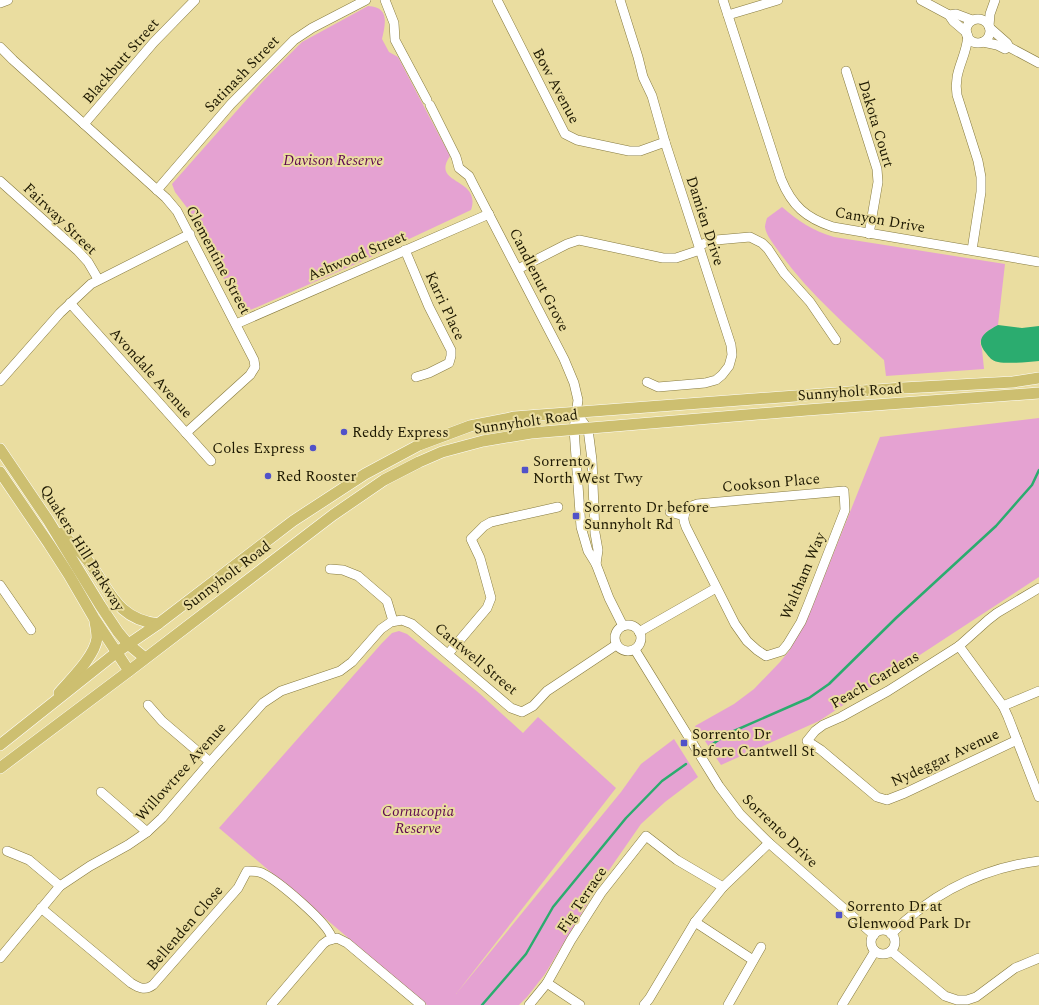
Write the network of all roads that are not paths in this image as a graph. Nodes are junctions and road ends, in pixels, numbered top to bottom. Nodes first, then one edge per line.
1 (8, 0) edge
2 (195, 0) edge
3 (366, 0) edge
4 (385, 0) edge
5 (497, 0) edge
6 (620, 0) edge
7 (723, 0) edge
8 (778, 0) edge
9 (921, 0) edge
10 (994, 1) edge
11 (0, 3) edge
12 (728, 15) junction
13 (949, 15) junction
14 (974, 20) junction
15 (990, 27) junction
16 (967, 35) junction
17 (982, 42) junction
18 (0, 47) edge
19 (1009, 47) junction
20 (963, 60) junction
21 (1039, 63) edge
22 (846, 71) dead end
23 (84, 124) junction
24 (665, 142) junction
25 (0, 181) edge
26 (157, 190) junction
27 (489, 214) junction
28 (190, 234) junction
29 (869, 234) junction
30 (699, 248) junction
31 (405, 250) junction
32 (972, 250) junction
33 (1039, 262) edge
34 (518, 269) junction
35 (98, 279) junction
36 (70, 304) junction
37 (236, 324) junction
38 (836, 340) dead end
39 (416, 377) dead end
40 (1039, 378) edge
41 (0, 381) edge
42 (647, 382) dead end
43 (1039, 393) edge
44 (576, 413) junction
45 (588, 428) junction
46 (574, 429) junction
47 (186, 433) junction
48 (0, 449) edge
49 (211, 461) dead end
50 (0, 472) edge
51 (844, 491) joint
52 (558, 507) dead end
53 (670, 512) dead end
54 (684, 516) junction
55 (48, 520) junction
56 (596, 564) junction
57 (330, 569) dead end
58 (0, 585) edge
59 (716, 588) junction
60 (1039, 588) edge
61 (94, 618) junction
62 (394, 621) junction
63 (158, 624) junction
64 (622, 626) junction
65 (31, 630) dead end
66 (639, 632) junction
67 (128, 644) junction
68 (616, 645) junction
69 (959, 646) junction
70 (635, 650) junction
71 (117, 652) junction
72 (448, 654) junction
73 (145, 658) junction
74 (129, 671) junction
75 (1039, 692) edge
76 (148, 705) dead end
77 (1003, 706) junction
78 (45, 710) junction
79 (1017, 740) junction
80 (807, 741) joint
81 (0, 745) edge
82 (210, 762) junction
83 (0, 768) edge
84 (101, 792) dead end
85 (1039, 797) edge
86 (147, 832) junction
87 (769, 843) junction
88 (7, 851) dead end
89 (1039, 861) edge
90 (60, 886) junction
91 (723, 887) junction
92 (41, 908) junction
93 (695, 922) junction
94 (891, 934) junction
95 (874, 935) junction
96 (332, 938) junction
97 (761, 947) dead end
98 (875, 951) junction
99 (891, 951) junction
100 (0, 958) edge
101 (1039, 958) edge
102 (753, 960) junction
103 (548, 983) junction
104 (647, 1002) edge
105 (956, 1003) edge
106 (271, 1005) edge
107 (421, 1005) edge
108 (529, 1005) edge
109 (580, 1005) edge
110 (657, 1005) edge
111 (728, 1005) edge
112 (842, 1005) edge

1 - 11 street
2 - 23 street, Blackbutt Street
3 - 26 street, Satinash Street
4 - 27 street, Candlenut Grove
5 - 24 street, Bow Avenue
6 - 24 street, Damien Drive
7 - 12 street, Canyon Drive
8 - 12 street
9 - 13 street
10 - 14 street
10 - 15 street
12 - 29 street, Canyon Drive
13 - 14 street
13 - 16 street
14 - 15 street
14 - 16 street
15 - 17 street
15 - 19 street
16 - 17 street
16 - 20 street
17 - 19 street
17 - 20 street
18 - 23 street, Clementine Street
19 - 21 street
20 - 32 street
22 - 29 street, Dakota Court
23 - 26 street, Clementine Street
24 - 30 street, Damien Drive
25 - 35 street, Fairway Street
26 - 28 street, Clementine Street
27 - 31 street, Ashwood Street
27 - 34 street, Candlenut Grove
28 - 35 street
28 - 37 street, Clementine Street
29 - 32 street, Canyon Drive
30 - 34 street
30 - 38 street
30 - 42 street, Damien Drive
31 - 37 street, Ashwood Street
31 - 39 street, Karri Place
32 - 33 street, Canyon Drive
34 - 44 street, Candlenut Grove
35 - 36 street
36 - 41 street
36 - 47 street, Avondale Avenue
37 - 47 street, Clementine Street
40 - 44 main road, Sunnyholt Road
43 - 45 main road, Sunnyholt Road
44 - 45 street
44 - 46 street, Candlenut Grove
44 - 63 main road, Sunnyholt Road
45 - 46 main road, Sunnyholt Road
45 - 56 street
46 - 56 street
46 - 73 main road, Sunnyholt Road
47 - 49 street, Avondale Avenue
48 - 55 main road, Quakers Hill Parkway
50 - 61 main road, Quakers Hill Parkway
51 - 54 street, Cookson Place
51 - 59 street, Waltham Way
52 - 72 street
53 - 54 street
54 - 59 street
55 - 63 main road
55 - 67 main road, Quakers Hill Parkway
56 - 64 street
57 - 62 street
58 - 65 street
59 - 66 street
60 - 69 street, Peach Gardens
61 - 71 main road, Quakers Hill Parkway
61 - 78 main road
62 - 72 street, Cantwell Street
62 - 82 street, Willowtree Avenue
63 - 67 main road, Sunnyholt Road
64 - 66 street
64 - 68 street
66 - 70 street
67 - 71 main road, Sunnyholt Road
67 - 73 main road, Quakers Hill Parkway
68 - 70 street
68 - 72 street, Cantwell Street
69 - 77 street
69 - 80 street, Peach Gardens
70 - 87 street, Sorrento Drive
71 - 74 main road, Quakers Hill Parkway
71 - 78 main road, Sunnyholt Road
73 - 74 main road, Sunnyholt Road
74 - 83 main road, Sunnyholt Road
75 - 77 street
76 - 82 street
77 - 79 street
78 - 81 main road, Sunnyholt Road
79 - 80 street, Nydeggar Avenue
79 - 85 street
82 - 86 street, Willowtree Avenue
84 - 86 street
86 - 90 street, Willowtree Avenue
87 - 91 street
87 - 95 street, Sorrento Drive
88 - 90 street
89 - 94 street
90 - 92 street, Willowtree Avenue
91 - 93 street
91 - 103 street, Fig Terrace
92 - 96 street, Bellenden Close
92 - 100 street, Willowtree Avenue
93 - 102 street
93 - 104 street
94 - 95 street
94 - 99 street
95 - 98 street
96 - 106 street
96 - 107 street
97 - 102 street
98 - 99 street
98 - 112 street
99 - 105 street
101 - 105 street
102 - 111 street
103 - 108 street, Fig Terrace
103 - 109 street
104 - 110 street

